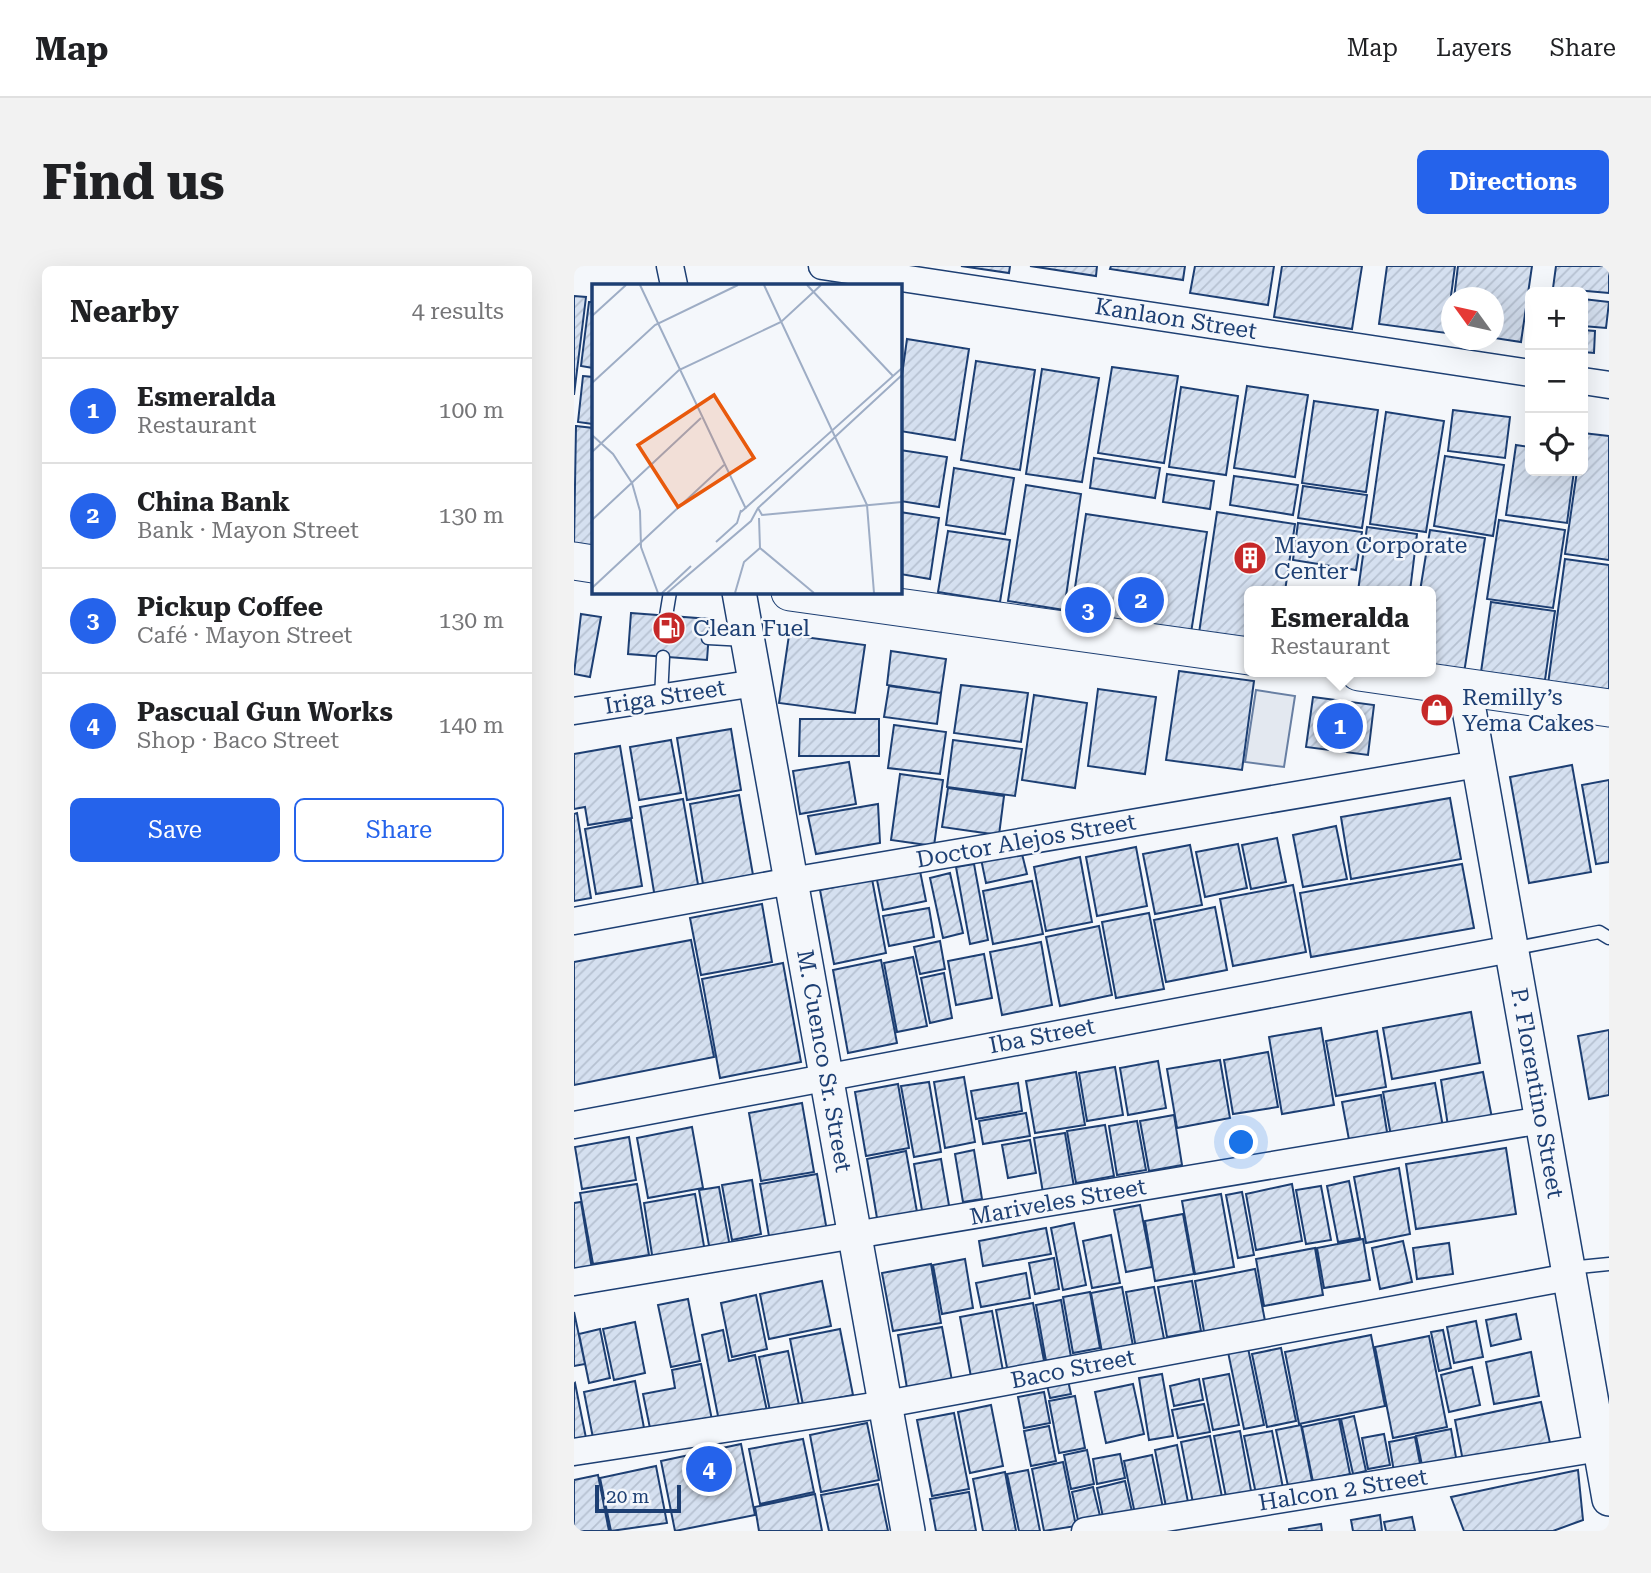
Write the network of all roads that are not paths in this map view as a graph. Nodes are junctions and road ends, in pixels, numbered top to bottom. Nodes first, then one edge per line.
1 (670, 266) edge
2 (822, 266) edge
3 (674, 284) edge
4 (1525, 372) edge
5 (1588, 382) edge
6 (1609, 385) edge
7 (574, 561) edge
8 (592, 564) edge
9 (670, 593) edge
10 (739, 593) edge
11 (797, 593) edge
12 (666, 616) dead end
13 (708, 638) dead end
14 (747, 640) junction
15 (1244, 655) edge
16 (663, 657) dead end
17 (1394, 677) edge
18 (756, 683) junction
19 (1465, 687) junction
20 (661, 698) junction
21 (1609, 708) edge
22 (574, 711) edge
23 (1478, 764) junction
24 (791, 881) junction
25 (574, 921) edge
26 (1609, 939) edge
27 (1515, 941) junction
28 (827, 1076) junction
29 (1542, 1120) junction
30 (574, 1125) edge
31 (856, 1237) junction
32 (1609, 1264) edge
33 (1569, 1272) junction
34 (574, 1282) edge
35 (886, 1404) junction
36 (1600, 1448) junction
37 (574, 1452) edge
38 (1609, 1499) edge
39 (908, 1531) edge
40 (1085, 1531) edge

1 - 3 street
2 - 4 street, Kanlaon Street
5 - 6 street
7 - 8 main road
9 - 12 lane
10 - 14 street, M. Cuenco Sr. Street
11 - 15 main road
13 - 14 lane
14 - 18 street, M. Cuenco Sr. Street
16 - 20 lane
17 - 19 main road
18 - 20 street, Iriga Street
18 - 24 street, M. Cuenco Sr. Street
19 - 21 main road
19 - 23 street, P. Florentino Street
20 - 22 street, Iriga Street
23 - 24 street, Doctor Alejos Street
23 - 27 street, P. Florentino Street
24 - 25 street, Doctor Alejos Street
24 - 28 street, M. Cuenco Sr. Street
26 - 27 lane
27 - 28 street, Iba Street
27 - 29 street, P. Florentino Street
28 - 30 street, Iba Street
28 - 31 street, M. Cuenco Sr. Street
29 - 31 street, Mariveles Street
29 - 33 street, P. Florentino Street
31 - 34 street, Mariveles Street
31 - 35 street, M. Cuenco Sr. Street
32 - 33 lane
33 - 35 street, Baco Street
33 - 36 street, P. Florentino Street
35 - 37 street, Baco Street
35 - 39 street, M. Cuenco Sr. Street
36 - 38 street, P. Florentino Street
36 - 40 street, Halcon 2 Street

